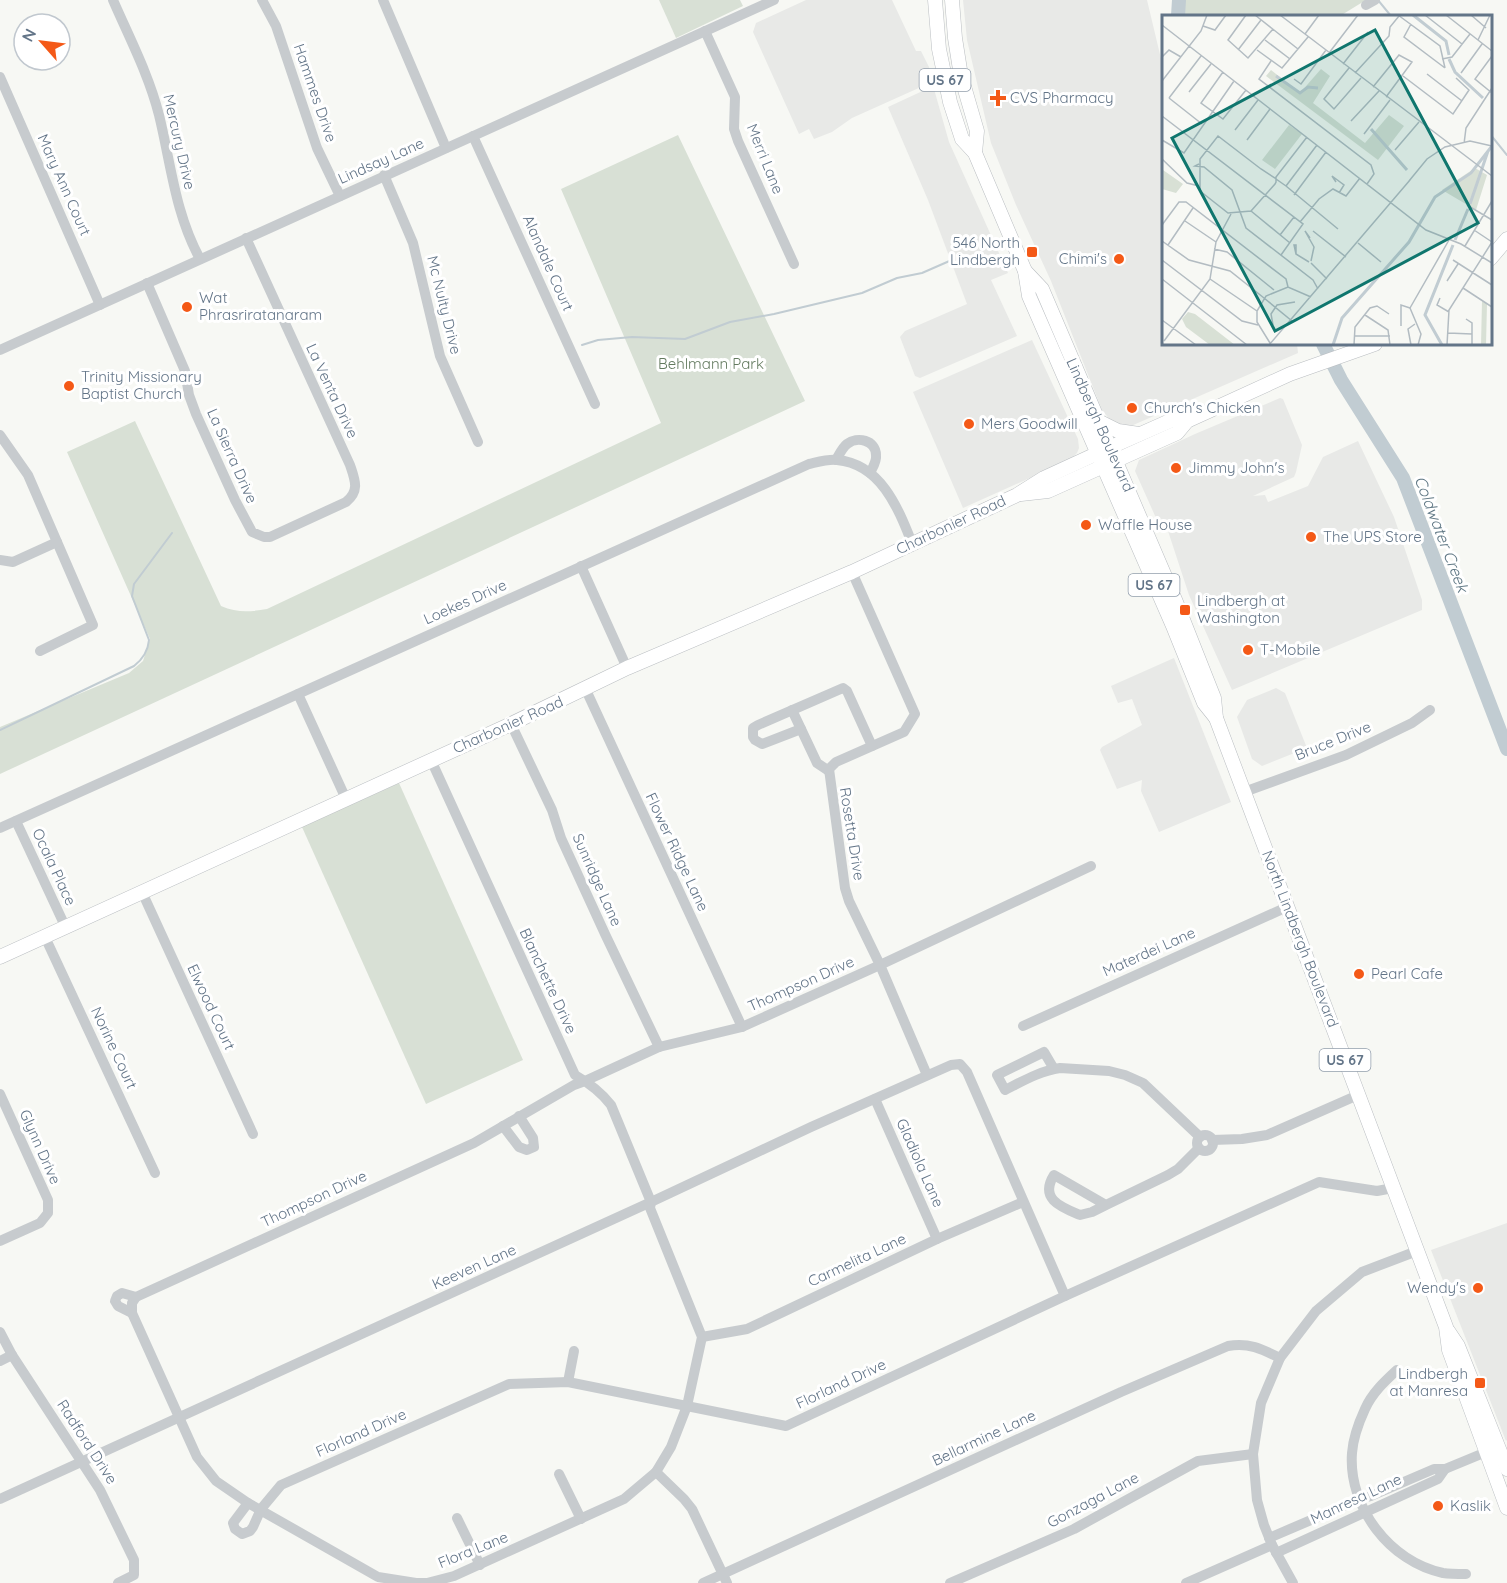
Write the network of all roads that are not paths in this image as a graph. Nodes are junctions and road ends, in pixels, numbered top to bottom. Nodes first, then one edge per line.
1 (113, 0) edge
2 (262, 0) edge
3 (383, 0) edge
4 (774, 0) edge
5 (935, 0) edge
6 (952, 0) edge
7 (705, 32) junction
8 (0, 77) edge
9 (473, 135) junction
10 (446, 148) junction
11 (975, 153) junction
12 (384, 176) junction
13 (340, 196) junction
14 (246, 238) junction
15 (1507, 239) edge
16 (1492, 258) edge
17 (200, 260) junction
18 (794, 264) dead end
19 (147, 283) junction
20 (100, 305) junction
21 (1372, 345) edge
22 (0, 350) edge
23 (595, 404) dead end
24 (1187, 421) junction
25 (1091, 423) junction
26 (1141, 434) junction
27 (0, 435) edge
28 (478, 442) dead end
29 (1137, 451) junction
30 (5, 452) edge
31 (1106, 457) junction
32 (836, 460) junction
33 (1076, 463) junction
34 (870, 473) junction
35 (1128, 490) junction
36 (1017, 495) junction
37 (258, 536) joint
38 (57, 542) junction
39 (912, 543) junction
40 (0, 560) edge
41 (581, 566) junction
42 (852, 572) junction
43 (40, 651) dead end
44 (627, 668) junction
45 (586, 690) junction
46 (298, 694) junction
47 (792, 710) junction
48 (1430, 711) dead end
49 (1216, 718) junction
50 (512, 724) junction
51 (801, 729) junction
52 (872, 746) junction
53 (1229, 753) joint
54 (430, 760) junction
55 (829, 771) junction
56 (1244, 792) junction
57 (346, 799) junction
58 (16, 821) junction
59 (0, 828) edge
60 (1091, 866) dead end
61 (142, 892) junction
62 (1287, 907) junction
63 (65, 926) junction
64 (45, 937) junction
65 (0, 957) edge
66 (880, 966) junction
67 (1023, 1026) dead end
68 (742, 1027) junction
69 (659, 1047) junction
70 (1054, 1069) junction
71 (927, 1075) junction
72 (585, 1081) junction
73 (0, 1094) edge
74 (1359, 1095) junction
75 (875, 1098) junction
76 (519, 1116) junction
77 (503, 1126) junction
78 (253, 1134) dead end
79 (1200, 1142) junction
80 (155, 1173) dead end
81 (1393, 1188) junction
82 (651, 1202) junction
83 (1023, 1202) junction
84 (1106, 1205) junction
85 (938, 1239) junction
86 (0, 1241) edge
87 (1417, 1251) junction
88 (1065, 1296) junction
89 (133, 1304) joint
90 (0, 1332) edge
91 (702, 1337) junction
92 (574, 1351) dead end
93 (12, 1355) junction
94 (1280, 1358) junction
95 (0, 1361) edge
96 (1397, 1370) dead end
97 (568, 1382) junction
98 (687, 1406) junction
99 (179, 1417) junction
100 (1492, 1449) junction
101 (1253, 1454) junction
102 (83, 1462) junction
103 (1446, 1469) junction
104 (1507, 1469) edge
105 (656, 1472) junction
106 (559, 1474) dead end
107 (0, 1499) edge
108 (1360, 1499) junction
109 (248, 1503) junction
110 (1507, 1508) edge
111 (261, 1509) junction
112 (1366, 1512) junction
113 (457, 1518) dead end
114 (581, 1519) junction
115 (1272, 1545) junction
116 (480, 1565) junction
117 (1466, 1574) dead end
118 (724, 1578) edge
119 (377, 1580) edge
120 (118, 1583) edge
121 (703, 1583) edge
122 (950, 1583) edge
123 (1186, 1583) edge
124 (1293, 1583) edge

1 - 17 street, Mercury Drive
2 - 13 street, Hammes Drive
3 - 10 street
4 - 7 street, Lindsay Lane
5 - 11 main road, Lindbergh Boulevard / US 67
6 - 11 main road, Lindbergh Boulevard / US 67
7 - 9 street, Lindsay Lane
7 - 18 street, Merri Lane
8 - 20 street, Mary Ann Court
9 - 10 street, Lindsay Lane
9 - 23 street, Alandale Court
10 - 12 street, Lindsay Lane
11 - 25 main road, Lindbergh Boulevard / US 67
12 - 13 street, Lindsay Lane
12 - 28 street, Mc Nulty Drive
13 - 14 street, Lindsay Lane
14 - 17 street, Lindsay Lane
14 - 37 street, La Venta Drive
15 - 16 main road
17 - 19 street, Lindsay Lane
19 - 20 street, Lindsay Lane
19 - 37 street, La Sierra Drive
20 - 22 street, Lindsay Lane
21 - 24 main road
24 - 26 main road
24 - 29 main road
25 - 26 main road
25 - 31 main road, Lindbergh Boulevard / US 67
25 - 33 main road
26 - 31 main road
27 - 30 street
29 - 31 main road
29 - 35 main road
30 - 38 street
31 - 33 main road, Charbonier Road
31 - 35 main road, Lindbergh Boulevard / US 67
31 - 36 main road, Charbonier Road
31 - 49 main road, Lindbergh Boulevard / US 67
32 - 34 street
32 - 34 street
32 - 41 street, Loekes Drive
33 - 36 main road, Charbonier Road
34 - 39 street
35 - 49 main road, Lindbergh Boulevard / US 67
36 - 39 main road, Charbonier Road
38 - 40 street
38 - 43 street
39 - 42 main road, Charbonier Road
41 - 44 street
41 - 46 street, Loekes Drive
42 - 44 main road, Charbonier Road
42 - 52 street, Rosetta Drive
44 - 45 main road, Charbonier Road
45 - 50 main road, Charbonier Road
45 - 68 street, Flower Ridge Lane
46 - 57 street
46 - 58 street, Loekes Drive
47 - 51 street
47 - 51 street
47 - 52 street
48 - 56 street, Bruce Drive
49 - 53 main road, Lindbergh Boulevard / US 67
50 - 54 main road, Charbonier Road
50 - 69 street, Sunridge Lane
51 - 55 street
52 - 55 street, Rosetta Drive
53 - 56 main road, North Lindbergh Boulevard / US 67
54 - 57 main road, Charbonier Road
54 - 72 street, Blanchette Drive
55 - 66 street, Rosetta Drive
56 - 62 main road, North Lindbergh Boulevard / US 67
57 - 61 main road, Charbonier Road
58 - 59 street, Loekes Drive
58 - 63 street, Ocala Place
60 - 66 street, Thompson Drive
61 - 63 main road, Charbonier Road
61 - 78 street, Elwood Court
62 - 67 street, Materdei Lane
62 - 74 main road, North Lindbergh Boulevard / US 67
63 - 64 main road, Charbonier Road
64 - 65 main road, Charbonier Road
64 - 80 street, Norine Court
66 - 68 street, Thompson Drive
66 - 71 street, Rosetta Drive
68 - 69 street, Thompson Drive
69 - 72 street, Thompson Drive
70 - 70 street
70 - 79 street
71 - 75 street, Keeven Lane
71 - 83 street, Keeven Lane
72 - 76 street, Thompson Drive
72 - 82 street, Blanchette Drive
73 - 86 street, Glynn Drive
74 - 79 street
74 - 81 main road, North Lindbergh Boulevard / US 67
75 - 82 street, Keeven Lane
75 - 85 street, Gladiola Lane
76 - 77 street, Thompson Drive
76 - 77 street
77 - 89 street, Thompson Drive
79 - 84 street
81 - 87 main road, North Lindbergh Boulevard / US 67
81 - 88 street, Florland Drive
82 - 91 street
82 - 99 street, Keeven Lane
83 - 85 street, Carmelita Lane
83 - 88 street
84 - 84 street
85 - 91 street, Carmelita Lane
87 - 94 street
87 - 100 main road, North Lindbergh Boulevard / US 67
88 - 98 street, Florland Drive
89 - 99 street, Flora Lane
90 - 93 street, Radford Drive
91 - 98 street, Flora Lane
92 - 97 street
93 - 95 street
93 - 102 street, Radford Drive
94 - 101 street
94 - 118 street, Bellarmine Lane
96 - 108 street
97 - 98 street, Florland Drive
97 - 111 street, Florland Drive
98 - 105 street, Flora Lane
99 - 102 street, Keeven Lane
99 - 109 street, Flora Lane
100 - 103 street, Manresa Lane
100 - 104 main road, North Lindbergh Boulevard / US 67
100 - 110 main road, North Lindbergh Boulevard / US 67
101 - 115 street
101 - 122 street, Gonzaga Lane
102 - 107 street, Keeven Lane
102 - 120 street, Radford Drive
103 - 108 street, Manresa Lane
103 - 112 street, Manresa Lane
105 - 114 street, Flora Lane
105 - 118 street
106 - 114 street
108 - 112 street
108 - 115 street, Manresa Lane
109 - 111 street, Flora Lane
109 - 111 street, Florland Drive
111 - 119 street, Flora Lane
112 - 115 street, Manresa Lane
112 - 117 street
113 - 116 street
114 - 116 street, Flora Lane
115 - 123 street, Manresa Lane
115 - 124 street
116 - 119 street, Flora Lane
118 - 121 street, Bellarmine Lane

